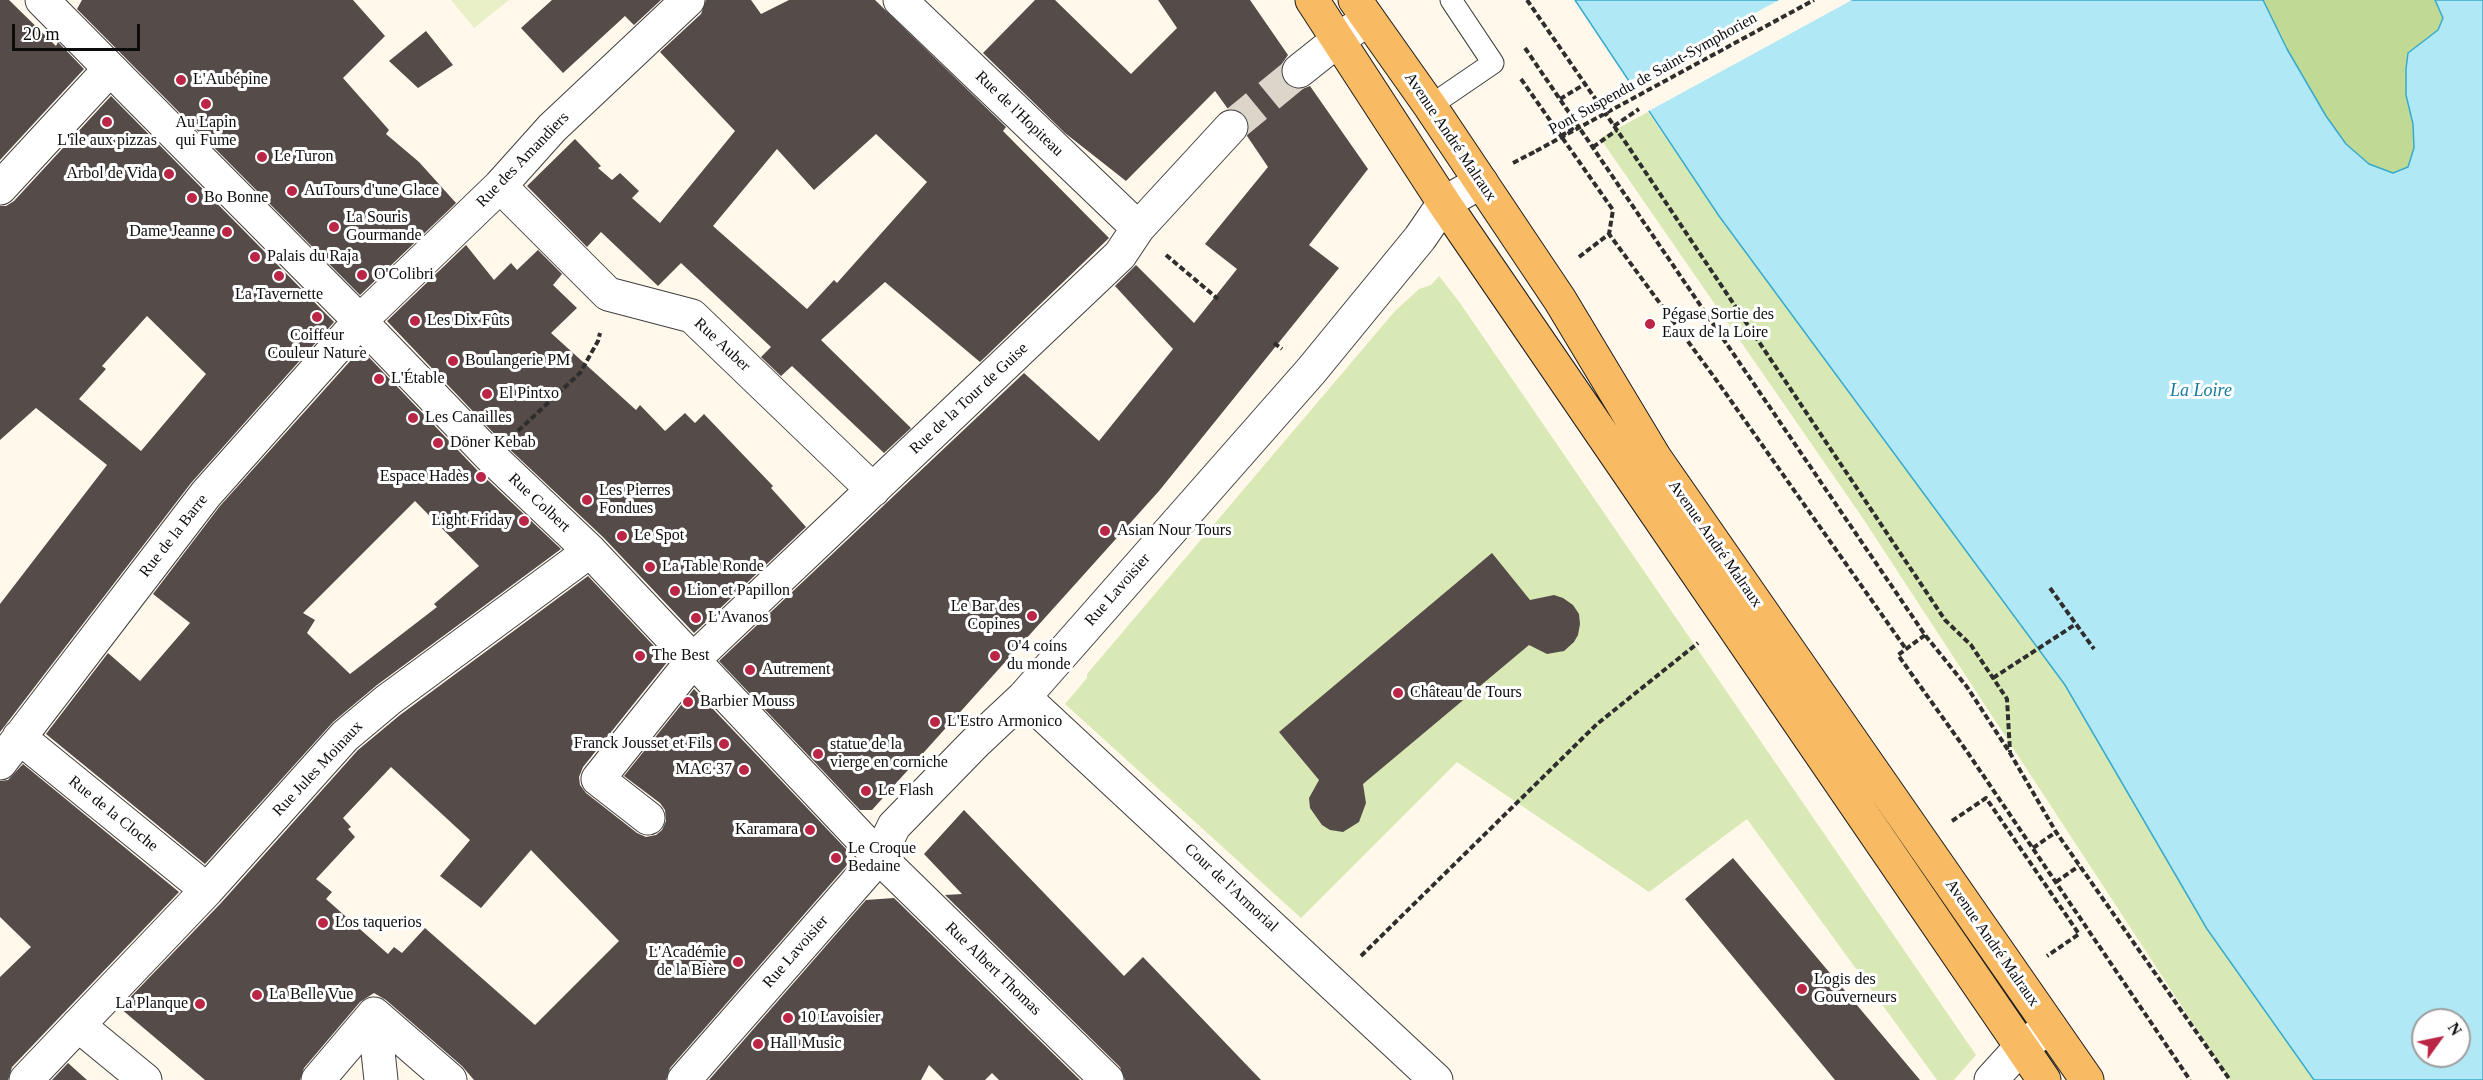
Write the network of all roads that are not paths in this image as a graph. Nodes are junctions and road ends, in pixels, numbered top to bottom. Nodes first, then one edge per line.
1 (688, 0) edge
2 (900, 0) edge
3 (1312, 0) edge
4 (1451, 0) edge
5 (52, 4) edge
6 (1362, 10) edge
7 (1338, 40) junction
8 (110, 69) junction
9 (1299, 71) tunnel mouth
10 (1430, 106) junction
11 (1231, 127) tunnel mouth
12 (1492, 175) junction
13 (500, 186) junction
14 (0, 188) edge
15 (1444, 202) junction
16 (1138, 228) junction
17 (360, 321) junction
18 (873, 490) junction
19 (590, 551) junction
20 (694, 659) junction
21 (1024, 697) junction
22 (9, 750) edge
23 (648, 818) dead end
24 (879, 857) junction
25 (207, 890) junction
26 (374, 1014) junction
27 (78, 1025) junction
28 (2050, 1027) junction
29 (2021, 1047) junction
30 (26, 1080) edge
31 (145, 1080) edge
32 (318, 1080) edge
33 (381, 1080) edge
34 (450, 1080) edge
35 (684, 1080) edge
36 (1107, 1080) edge
37 (1436, 1080) edge
38 (1991, 1080) edge
39 (2044, 1080) edge
40 (2087, 1080) edge

1 - 13 street, Rue des Amandiers
2 - 16 street, Rue de l'Hopiteau
3 - 7 main road, Avenue André Malraux
4 - 10 lane
5 - 8 street, Rue Colbert
6 - 7 street
6 - 10 main road, Avenue André Malraux
7 - 9 street
7 - 15 main road, Avenue André Malraux
8 - 14 street
8 - 17 street, Rue Colbert
10 - 12 main road, Avenue André Malraux
11 - 16 street, Rue de la Tour de Guise
12 - 15 street, Rue Lavoisier
12 - 28 main road, Avenue André Malraux
13 - 17 street, Rue des Amandiers
13 - 18 street, Rue Auber
15 - 21 street, Rue Lavoisier
15 - 29 main road, Avenue André Malraux
16 - 18 street, Rue de la Tour de Guise
17 - 19 street, Rue Colbert
17 - 22 street, Rue de la Barre
18 - 20 street, Rue de la Tour de Guise
19 - 20 street, Rue Colbert
19 - 25 street, Rue Jules Moinaux
20 - 23 street, Rue de la Tour de Guise
20 - 24 street, Rue Colbert
21 - 24 street, Rue Lavoisier
21 - 37 street, Cour de l'Armorial
22 - 25 street, Rue de la Cloche
24 - 35 street, Rue Lavoisier
24 - 36 street, Rue Albert Thomas
25 - 27 street, Rue Jules Moinaux
26 - 32 street
26 - 33 street
26 - 34 street
27 - 30 street, Rue Jules Moinaux
27 - 31 street
28 - 29 street
28 - 40 main road, Avenue André Malraux
29 - 38 street
29 - 39 main road, Avenue André Malraux

